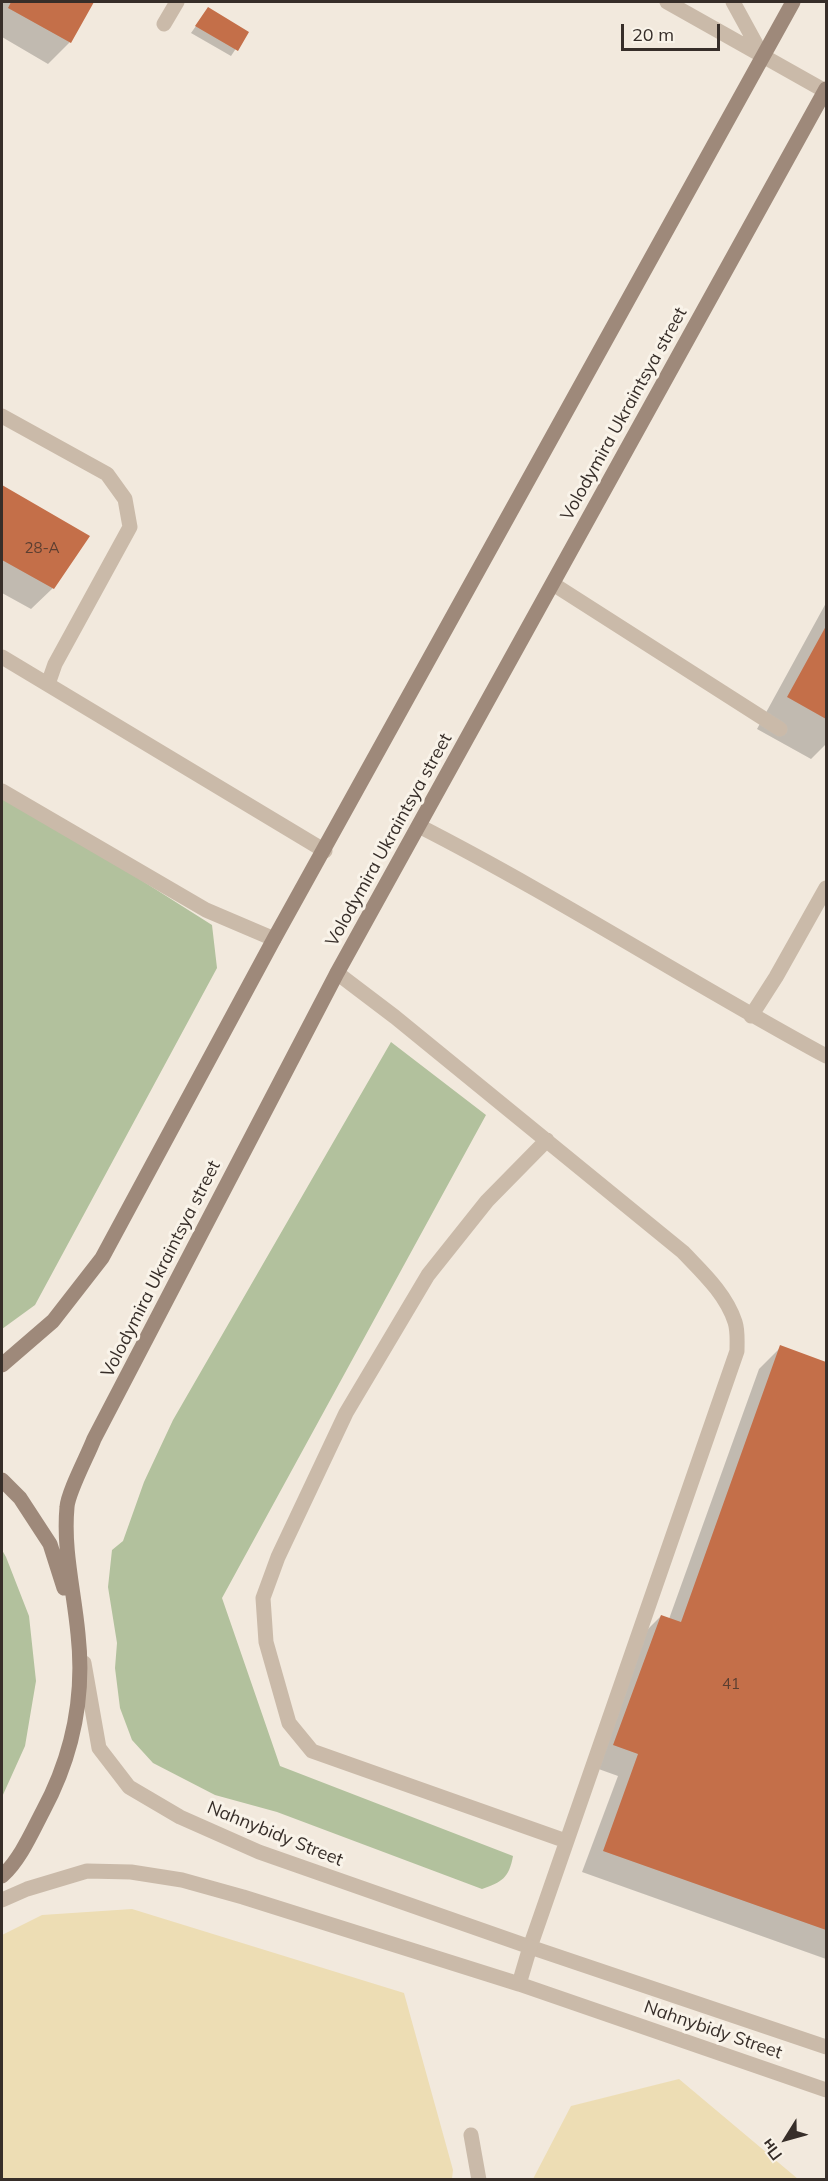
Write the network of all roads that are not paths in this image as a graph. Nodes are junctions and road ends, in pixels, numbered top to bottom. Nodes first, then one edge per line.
1 (177, 2) edge
2 (667, 2) edge
3 (733, 2) edge
4 (793, 2) edge
5 (164, 24) dead end
6 (762, 55) junction
7 (826, 90) edge
8 (2, 416) edge
9 (553, 584) junction
10 (2, 657) edge
11 (48, 684) junction
12 (780, 729) dead end
13 (2, 791) edge
14 (419, 826) junction
15 (325, 851) junction
16 (826, 888) edge
17 (274, 939) junction
18 (337, 974) junction
19 (751, 1016) junction
20 (826, 1056) edge
21 (547, 1140) junction
22 (2, 1365) edge
23 (2, 1480) edge
24 (78, 1634) junction
25 (566, 1840) junction
26 (2, 1876) edge
27 (2, 1900) edge
28 (530, 1947) junction
29 (519, 1984) junction
30 (826, 2047) edge
31 (826, 2090) edge
32 (471, 2135) dead end
33 (479, 2180) edge

1 - 5 street
2 - 6 street
3 - 6 street
4 - 6 street
6 - 7 street
6 - 15 street
7 - 9 street, Volodymira Ukraintsya street
8 - 11 street
9 - 12 street
9 - 14 street, Volodymira Ukraintsya street
10 - 11 street
11 - 15 street
13 - 17 street
14 - 18 street, Volodymira Ukraintsya street
14 - 19 street
15 - 17 street
16 - 19 street
17 - 22 street
18 - 21 street
18 - 24 street, Volodymira Ukraintsya street
19 - 20 street
21 - 25 street
21 - 25 street
23 - 24 street, Volodymira Ukraintsya street
24 - 26 street, Volodymira Ukraintsya street
24 - 28 street, Nahnybidy Street
25 - 28 street
27 - 29 street, Nahnybidy Street
28 - 29 street
28 - 30 street, Nahnybidy Street
29 - 31 street, Nahnybidy Street
32 - 33 street

